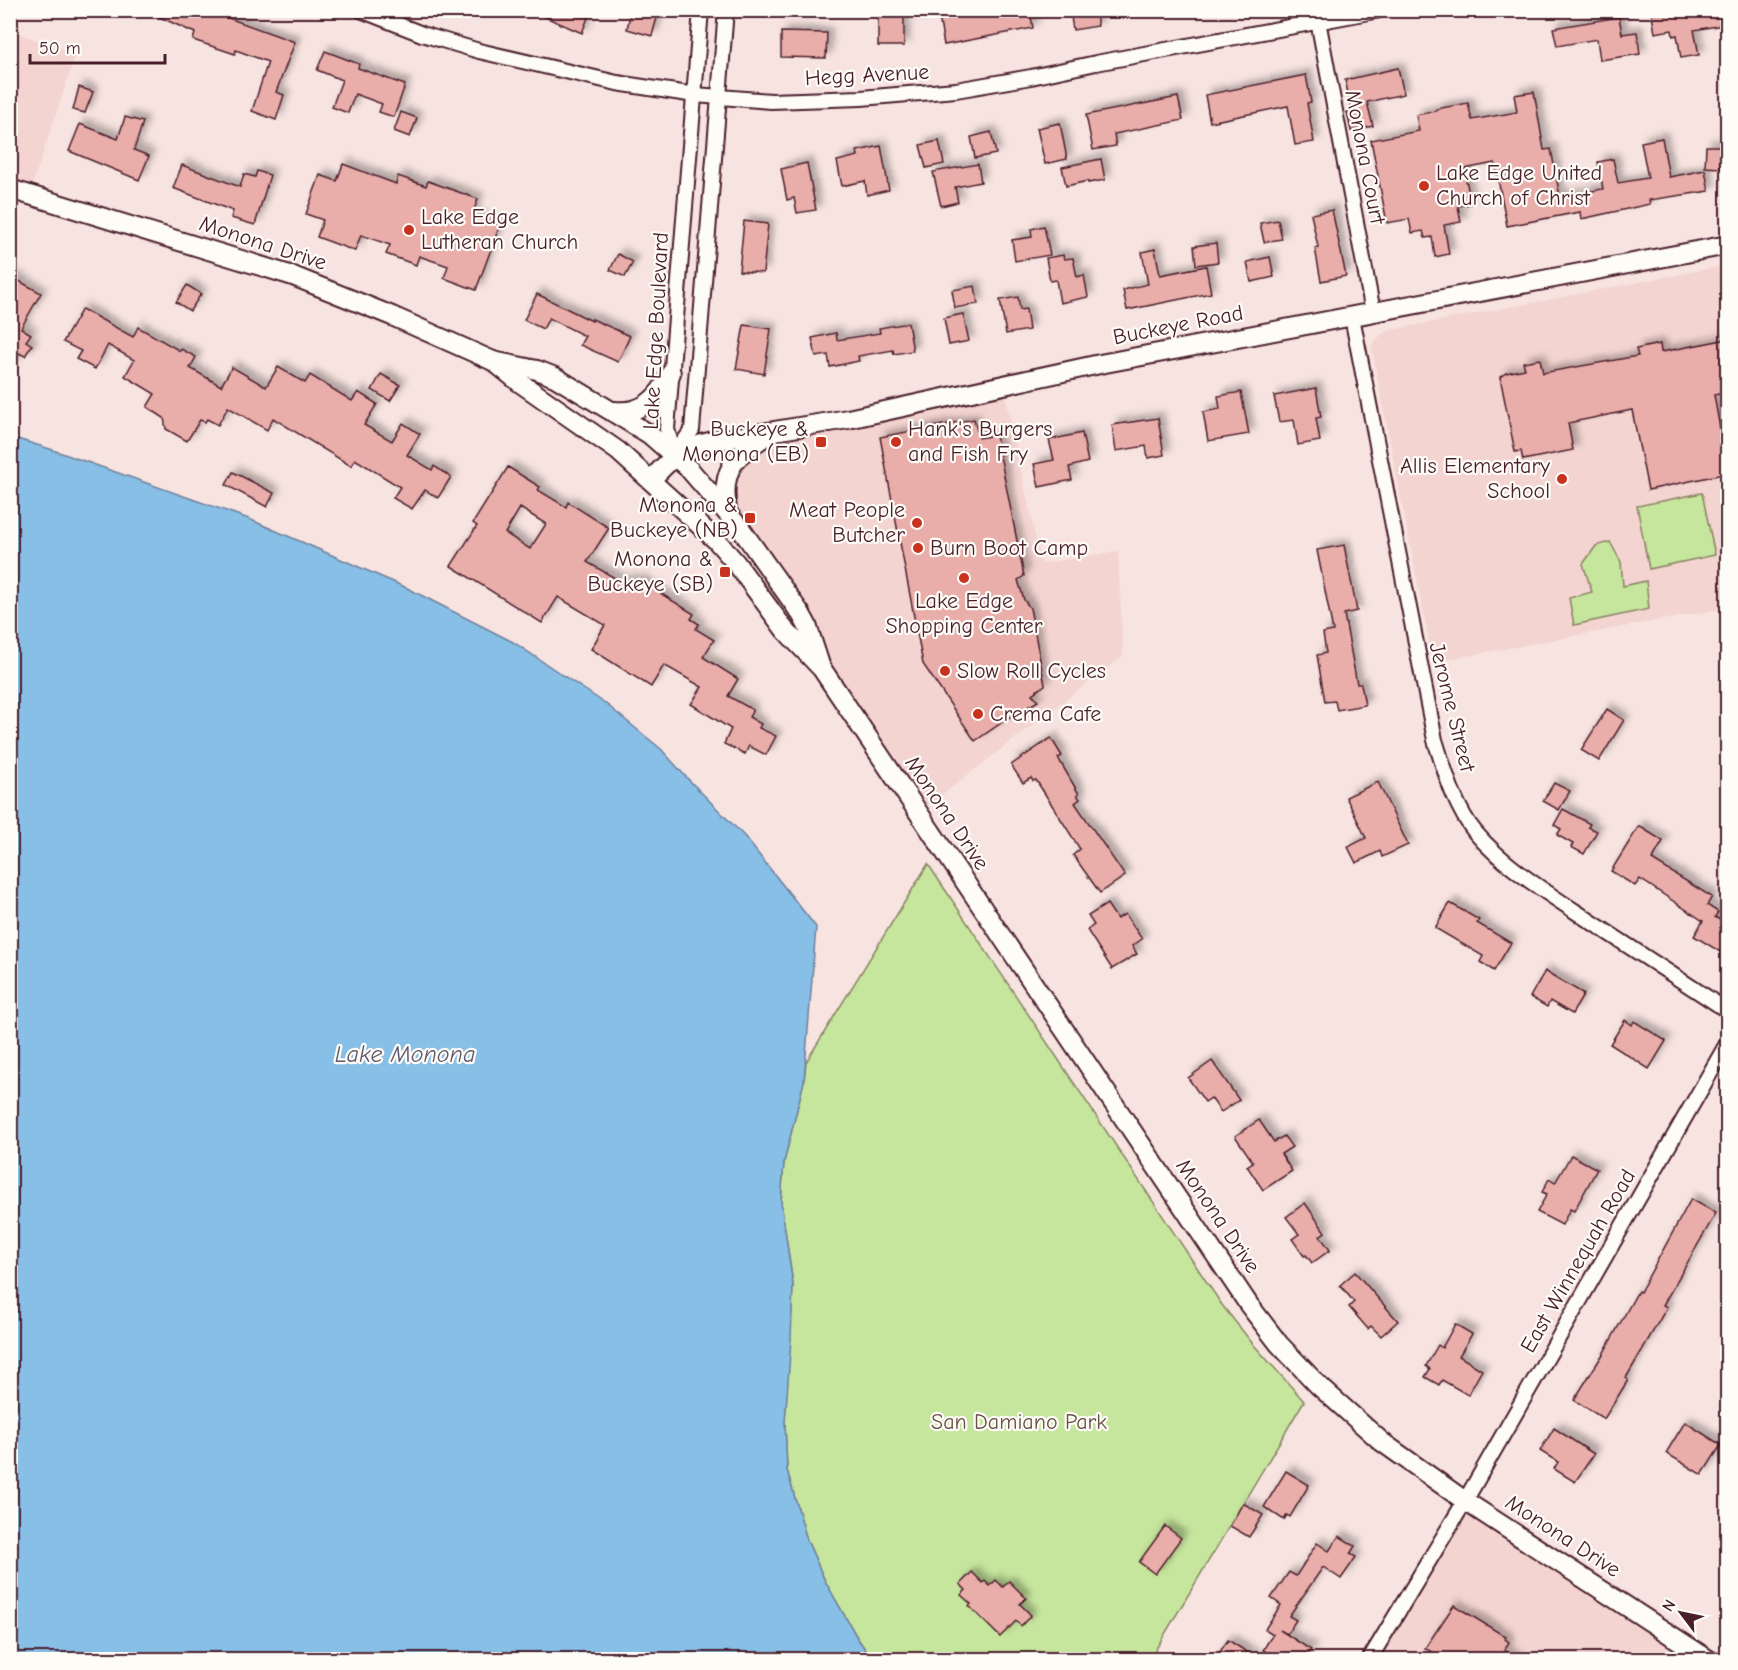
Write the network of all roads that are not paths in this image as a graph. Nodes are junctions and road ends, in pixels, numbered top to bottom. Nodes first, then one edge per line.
1 (360, 10) edge
2 (701, 10) edge
3 (726, 10) edge
4 (1380, 10) edge
5 (1317, 16) edge
6 (695, 95) junction
7 (719, 97) junction
8 (10, 189) edge
9 (1728, 245) edge
10 (1373, 312) junction
11 (1353, 317) junction
12 (493, 361) junction
13 (671, 373) junction
14 (614, 411) junction
15 (780, 429) junction
16 (674, 455) junction
17 (651, 480) junction
18 (728, 514) junction
19 (822, 669) junction
20 (1728, 1011) edge
21 (1728, 1042) edge
22 (1465, 1501) junction
23 (1369, 1659) edge
24 (1709, 1659) edge

1 - 6 street, Hegg Avenue
2 - 6 street, Lake Edge Boulevard
3 - 7 street, Lake Edge Boulevard
4 - 5 street, Hegg Avenue
5 - 7 street, Hegg Avenue
5 - 10 street, Monona Court
6 - 7 street, Hegg Avenue
6 - 13 street, Lake Edge Boulevard
7 - 16 street, Lake Edge Boulevard
8 - 12 street, Monona Drive
9 - 10 street, Buckeye Road
10 - 11 street, Buckeye Road
11 - 15 street, Buckeye Road
11 - 20 street, Jerome Street
12 - 14 street, Monona Drive
12 - 17 street, Monona Drive
13 - 14 street
13 - 16 street, Lake Edge Boulevard
14 - 16 street, Monona Drive
15 - 16 street, Buckeye Road
15 - 18 street
16 - 17 street, Buckeye Road
16 - 18 street, Monona Drive
17 - 19 street, Monona Drive
18 - 19 street, Monona Drive
19 - 22 street, Monona Drive
21 - 22 street, East Winnequah Road
22 - 23 street, East Winnequah Road
22 - 24 street, Monona Drive

